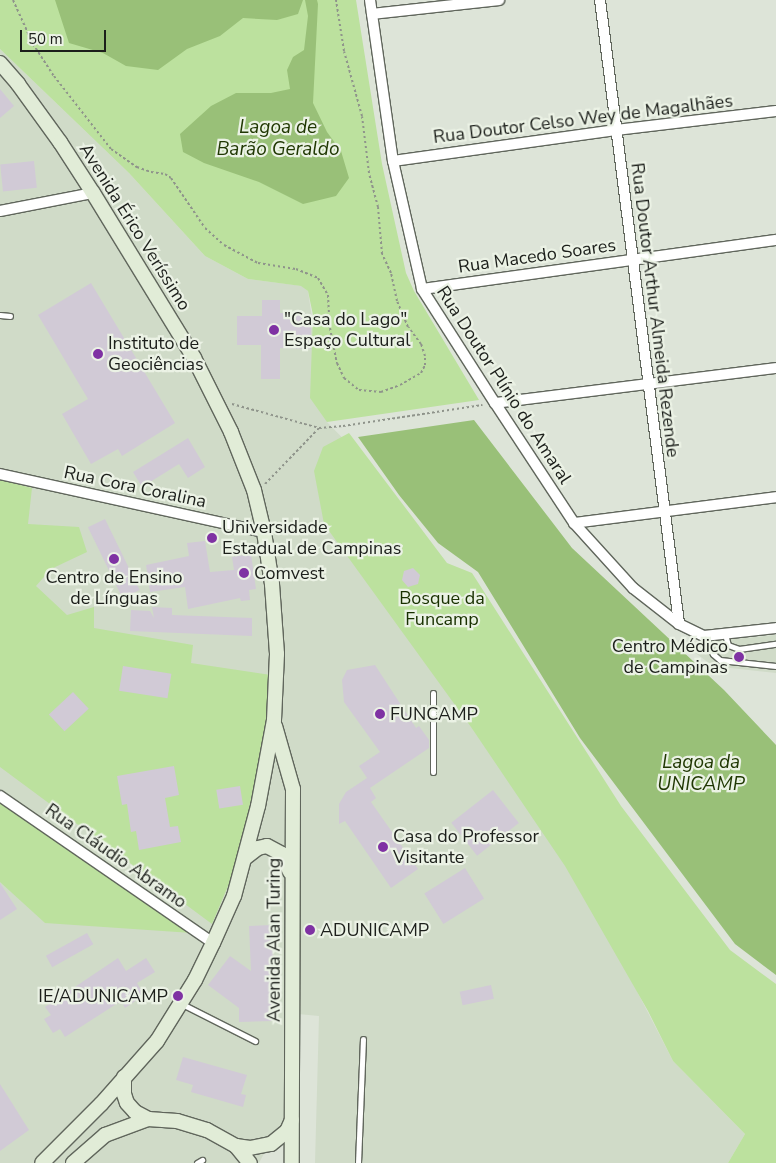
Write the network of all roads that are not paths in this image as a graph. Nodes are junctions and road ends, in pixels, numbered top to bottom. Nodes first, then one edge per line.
1 (370, 0) edge
2 (499, 0) edge
3 (600, 0) edge
4 (372, 14) junction
5 (0, 63) edge
6 (776, 111) edge
7 (616, 130) junction
8 (393, 161) junction
9 (93, 193) junction
10 (0, 211) edge
11 (776, 240) edge
12 (633, 259) junction
13 (422, 289) junction
14 (0, 315) edge
15 (10, 316) dead end
16 (776, 368) edge
17 (648, 385) junction
18 (495, 403) junction
19 (0, 474) edge
20 (776, 497) edge
21 (663, 510) junction
22 (574, 523) junction
23 (264, 532) junction
24 (679, 624) junction
25 (776, 628) edge
26 (725, 634) junction
27 (704, 636) junction
28 (776, 644) edge
29 (776, 666) edge
30 (433, 693) dead end
31 (274, 720) junction
32 (434, 772) dead end
33 (0, 796) edge
34 (245, 858) junction
35 (292, 880) junction
36 (213, 943) junction
37 (182, 1004) junction
38 (363, 1038) dead end
39 (256, 1041) dead end
40 (124, 1077) junction
41 (293, 1118) junction
42 (148, 1119) junction
43 (61, 1146) junction
44 (236, 1146) junction
45 (42, 1163) edge
46 (73, 1163) edge
47 (250, 1163) edge
48 (292, 1163) edge
49 (358, 1163) edge

1 - 4 street, Rua Doutor Plínio do Amaral
2 - 4 street
3 - 7 street, Rua Doutor Arthur Almeida Rezende
4 - 8 street, Rua Doutor Plínio do Amaral
5 - 9 street, Avenida Érico Veríssimo
6 - 7 street, Rua Doutor Celso Wey de Magalhães
7 - 8 street, Rua Doutor Celso Wey de Magalhães
7 - 12 street, Rua Doutor Arthur Almeida Rezende
8 - 13 street, Rua Doutor Plínio do Amaral
9 - 10 street
9 - 23 street, Avenida Érico Veríssimo
11 - 12 street, Rua Macedo Soares
12 - 13 street, Rua Macedo Soares
12 - 17 street, Rua Doutor Arthur Almeida Rezende
13 - 18 street, Rua Doutor Plínio do Amaral
14 - 15 lane
16 - 17 street
17 - 18 street
17 - 21 street, Rua Doutor Arthur Almeida Rezende
18 - 22 street, Rua Doutor Plínio do Amaral
19 - 23 street, Rua Cora Coralina
20 - 21 street
21 - 22 street
21 - 24 street, Rua Doutor Arthur Almeida Rezende
22 - 24 street, Rua Doutor Plínio do Amaral
23 - 31 street, Avenida Érico Veríssimo
24 - 27 street, Rua Doutor Plínio do Amaral
25 - 26 street
26 - 27 street
26 - 28 lane
27 - 29 lane
30 - 32 lane
31 - 34 street, Avenida Érico Veríssimo
31 - 35 street, Avenida Alan Turing
33 - 36 street, Rua Cláudio Abramo
34 - 35 street
34 - 36 street, Avenida Érico Veríssimo
35 - 41 street, Avenida Alan Turing
36 - 37 street, Avenida Érico Veríssimo
37 - 39 lane
37 - 40 street, Avenida Érico Veríssimo
38 - 49 lane
40 - 42 street
40 - 43 street, Avenida Érico Veríssimo
41 - 44 street
41 - 48 street, Avenida Alan Turing
42 - 44 street
42 - 46 street
43 - 45 street, Avenida Érico Veríssimo
43 - 46 street
44 - 47 street

